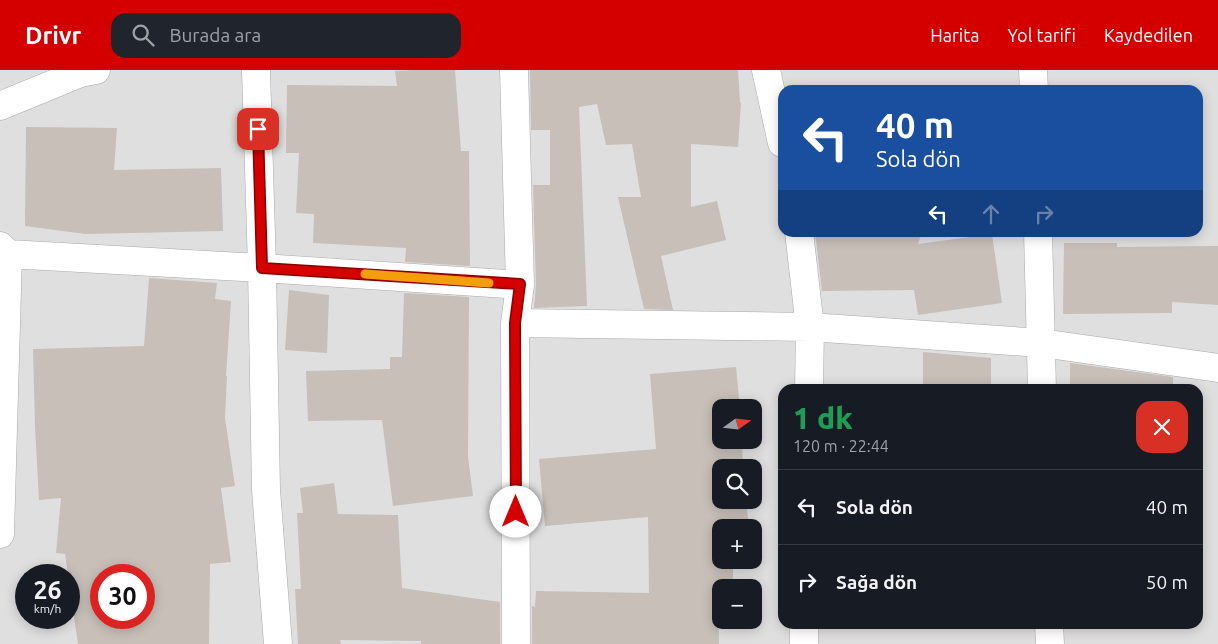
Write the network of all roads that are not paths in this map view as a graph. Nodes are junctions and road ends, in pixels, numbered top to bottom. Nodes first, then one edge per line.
1 (256, 70) edge
2 (514, 70) edge
3 (766, 70) edge
4 (1033, 70) edge
5 (85, 71) edge
6 (1034, 85) edge
7 (0, 106) edge
8 (778, 125) edge
9 (800, 237) edge
10 (1038, 237) edge
11 (4, 250) edge
12 (262, 268) junction
13 (520, 284) junction
14 (515, 323) junction
15 (810, 327) junction
16 (1041, 343) junction
17 (1218, 368) edge
18 (809, 384) edge
19 (1042, 384) edge
20 (0, 534) edge
21 (804, 629) edge
22 (1049, 629) edge
23 (278, 644) edge
24 (516, 644) edge
25 (804, 644) edge
26 (1050, 644) edge

1 - 12 street
2 - 13 street
3 - 8 street
4 - 6 street
5 - 7 street
9 - 15 street
10 - 16 street
11 - 12 street
11 - 20 street
12 - 13 street
12 - 23 street
13 - 14 street
14 - 15 street
14 - 24 street
15 - 16 street
15 - 18 street
16 - 17 street
16 - 19 street
21 - 25 street
22 - 26 street

